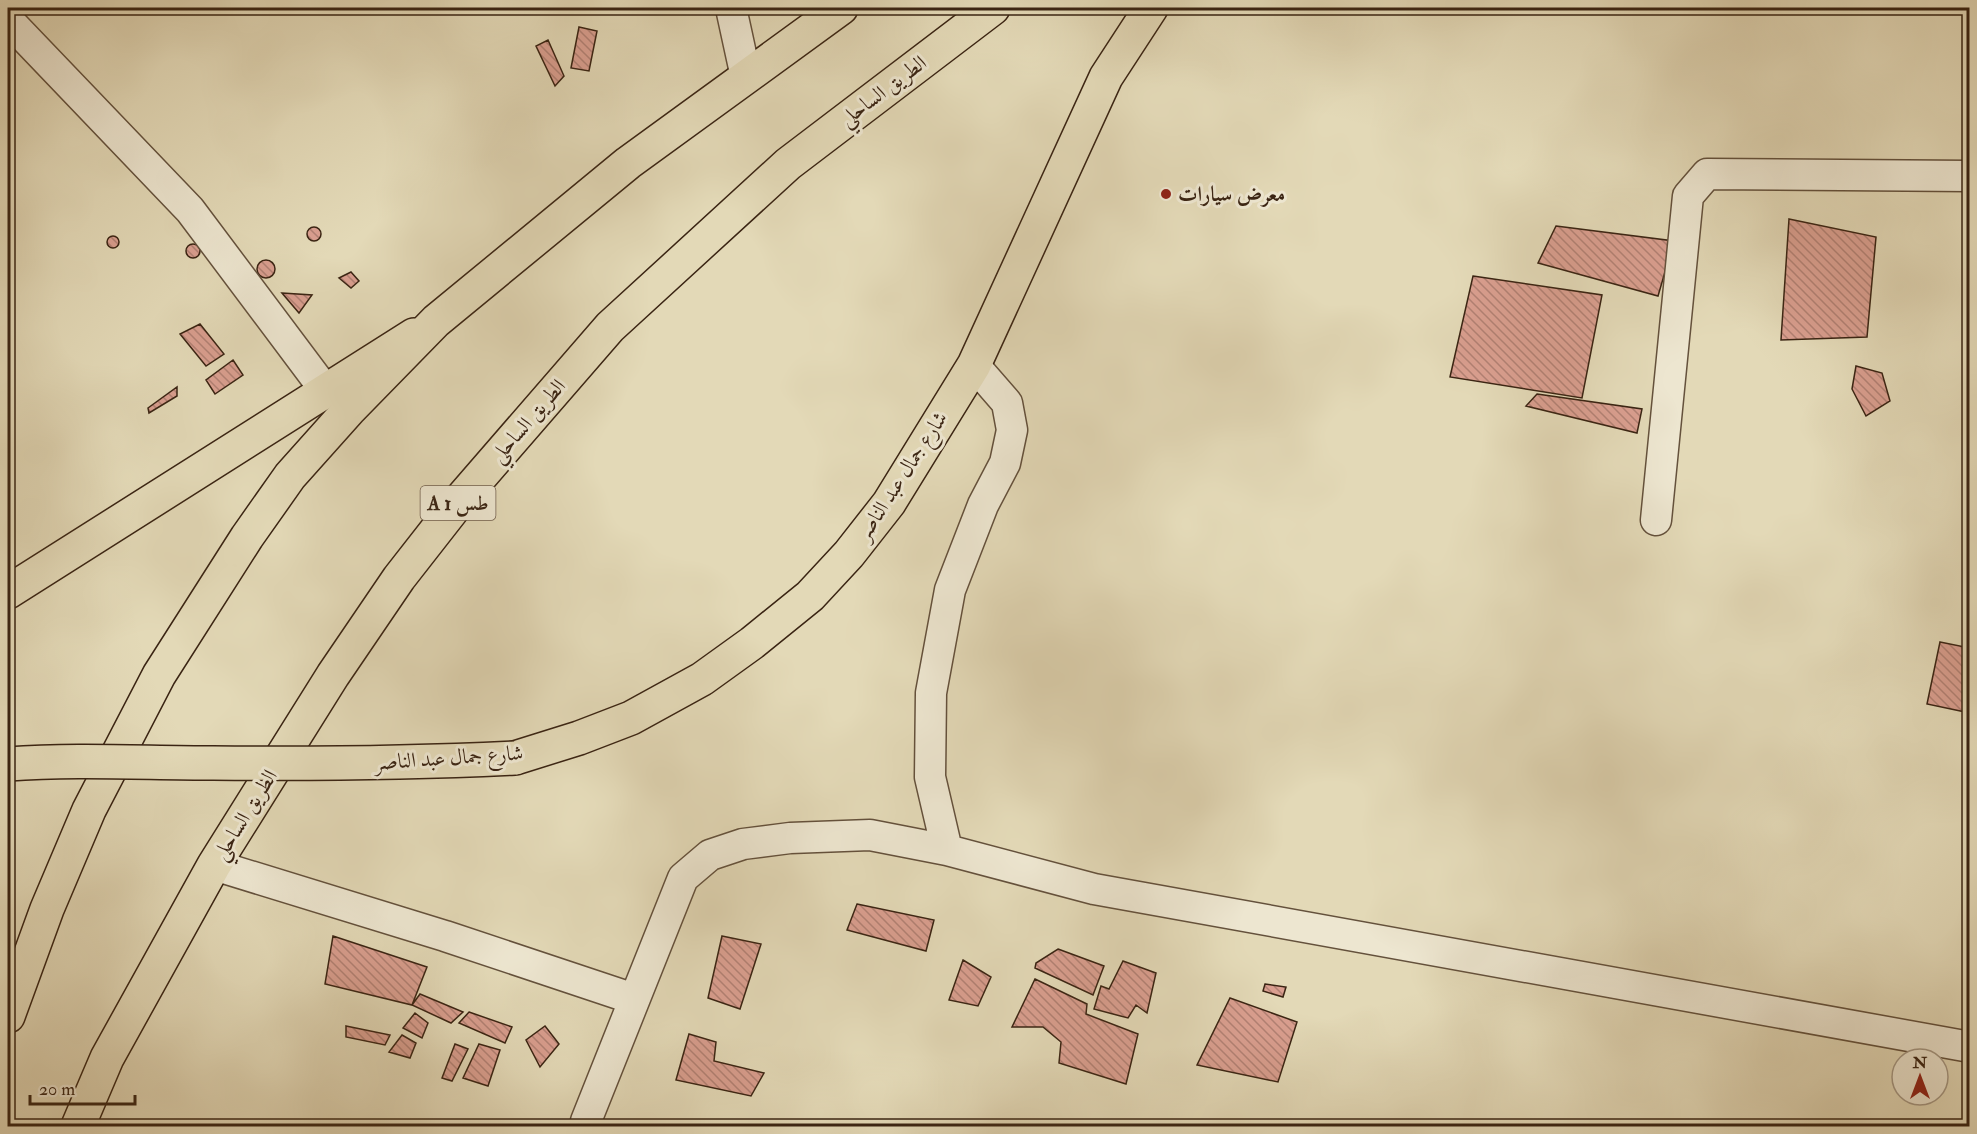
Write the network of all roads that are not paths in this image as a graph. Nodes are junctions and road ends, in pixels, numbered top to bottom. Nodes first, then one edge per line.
1 (732, 8) edge
2 (841, 8) edge
3 (993, 8) edge
4 (1150, 8) edge
5 (8, 20) edge
6 (746, 77) junction
7 (1970, 176) edge
8 (436, 321) junction
9 (974, 364) junction
10 (325, 390) junction
11 (1656, 520) dead end
12 (8, 592) edge
13 (8, 764) edge
14 (947, 850) junction
15 (214, 865) junction
16 (48, 909) junction
17 (8, 947) edge
18 (634, 999) junction
19 (8, 1016) edge
20 (1970, 1047) edge
21 (78, 1126) edge
22 (587, 1126) edge

1 - 6 street
2 - 6 main road
3 - 15 main road, الطريق الساحلي / A 1 طس
4 - 9 main road, شارع جمال عبد الناصر
5 - 10 street
6 - 8 main road
7 - 11 street
8 - 10 main road
8 - 16 main road
9 - 13 main road, شارع جمال عبد الناصر, bridge
9 - 14 street
10 - 12 main road
14 - 18 street
14 - 20 street
15 - 18 street
15 - 21 main road, الطريق الساحلي / A 1 طس
16 - 17 main road
16 - 19 main road
18 - 22 street

